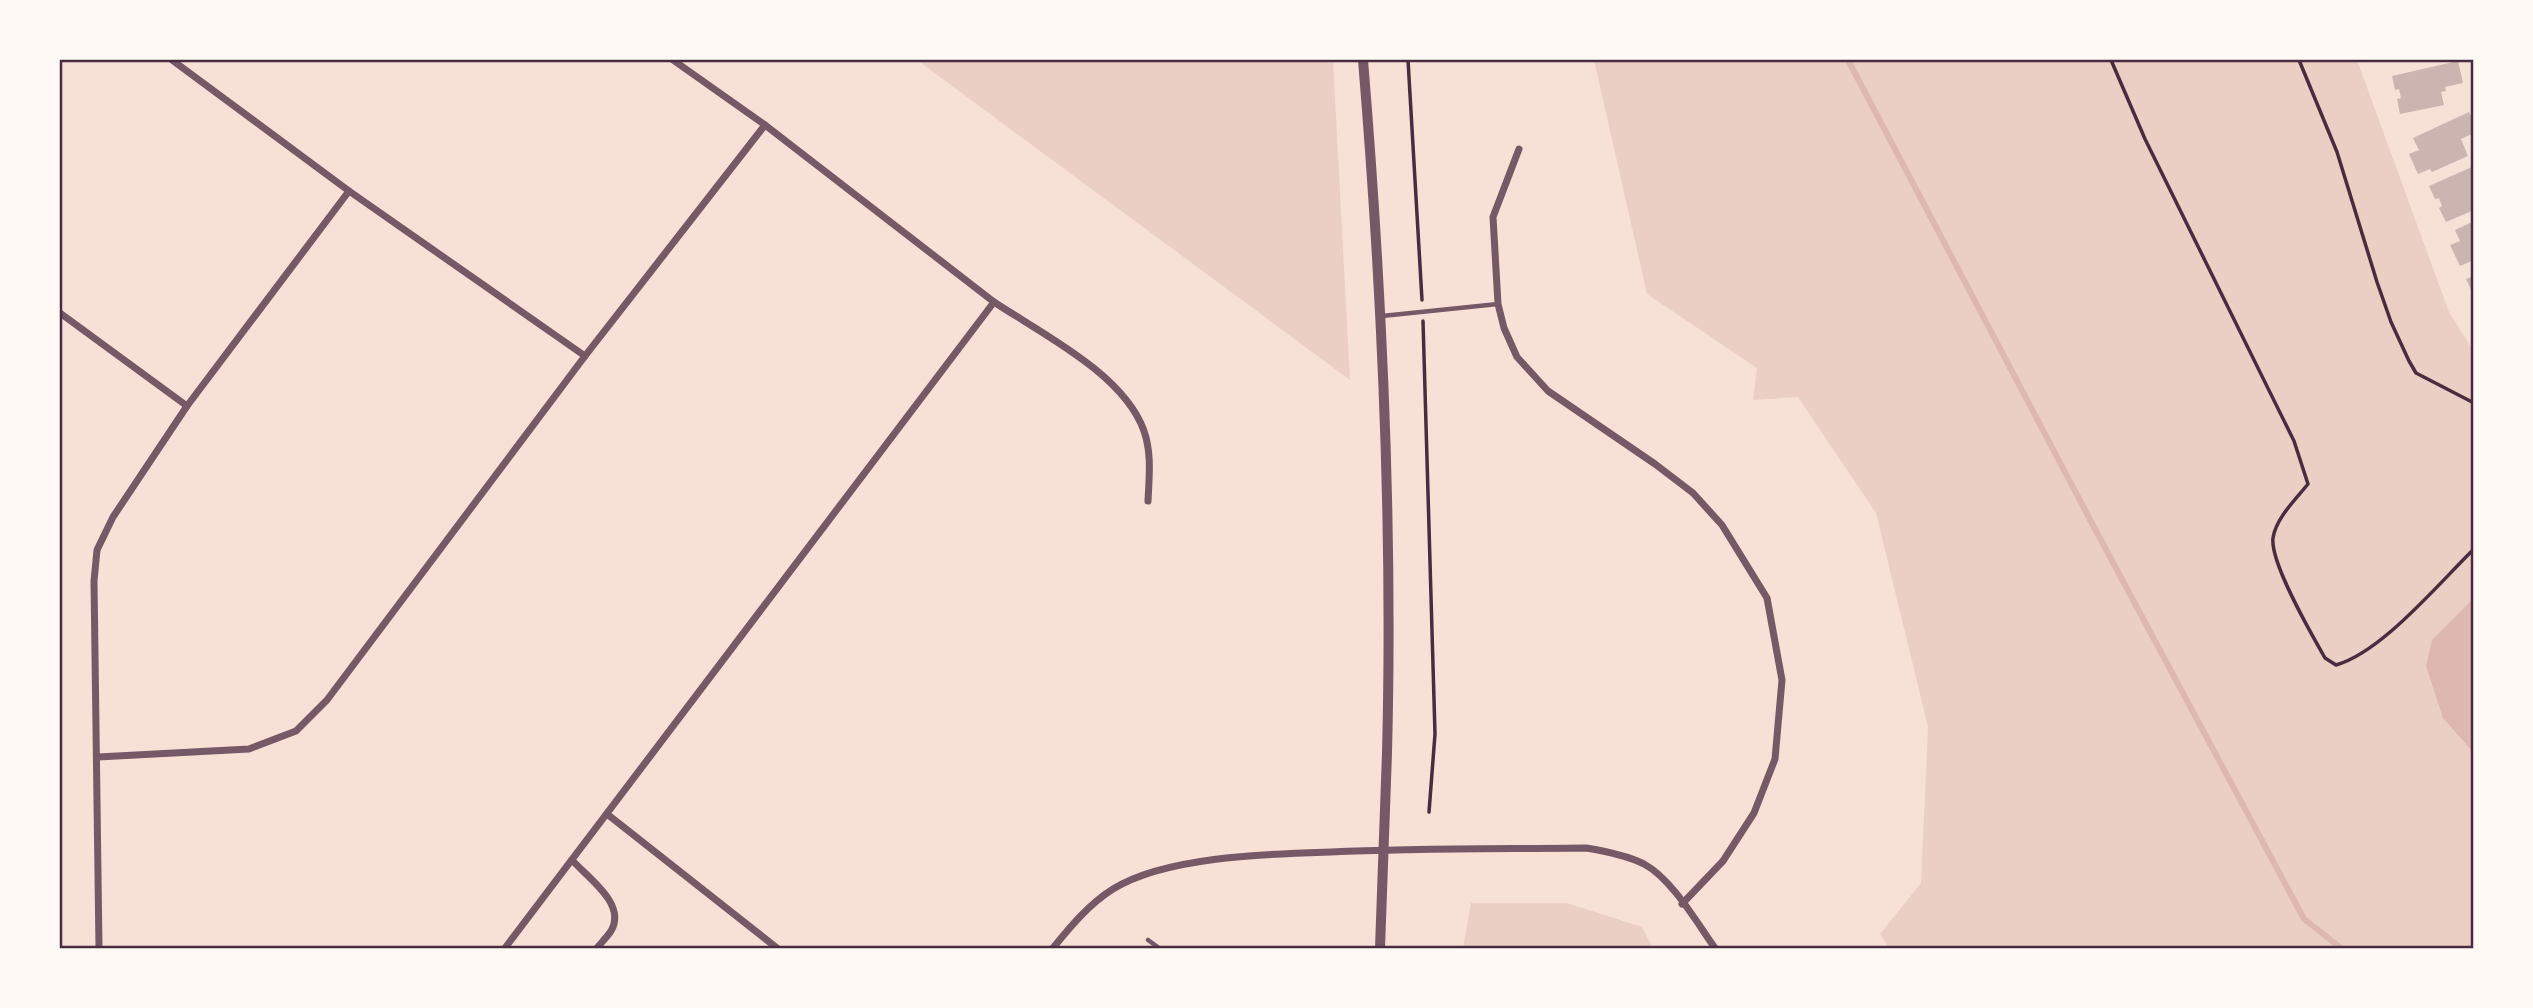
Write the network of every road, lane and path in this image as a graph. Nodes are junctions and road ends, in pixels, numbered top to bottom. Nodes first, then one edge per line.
1 (172, 60) edge
2 (673, 60) edge
3 (1363, 60) edge
4 (1408, 60) edge
5 (2111, 60) edge
6 (2299, 60) edge
7 (765, 125) junction
8 (1520, 149) dead end
9 (348, 191) junction
10 (994, 302) junction
11 (1498, 304) junction
12 (1423, 312) junction
13 (60, 313) edge
14 (1381, 316) junction
15 (584, 356) junction
16 (2473, 403) edge
17 (187, 406) junction
18 (1148, 501) dead end
19 (2473, 549) edge
20 (98, 758) junction
21 (1429, 812) dead end
22 (607, 814) junction
23 (1383, 850) junction
24 (572, 860) junction
25 (1682, 904) junction
26 (1148, 940) dead end
27 (99, 948) edge
28 (505, 948) edge
29 (597, 948) edge
30 (777, 948) edge
31 (1053, 948) edge
32 (1159, 948) edge
33 (1380, 948) edge
34 (1715, 948) edge

1 - 9 street
2 - 7 street
3 - 14 street
4 - 12 path
5 - 19 path
6 - 16 path
7 - 10 street
7 - 15 street
8 - 11 street
9 - 15 street
9 - 17 street
10 - 18 street
10 - 22 street
11 - 12 lane
11 - 25 street
12 - 14 lane
12 - 21 path
13 - 17 street
14 - 23 street
15 - 20 street
17 - 20 street
20 - 27 street
22 - 24 street
22 - 30 street
23 - 25 street
23 - 31 street
23 - 33 street
24 - 28 street
24 - 29 street
25 - 34 street
26 - 32 lane

